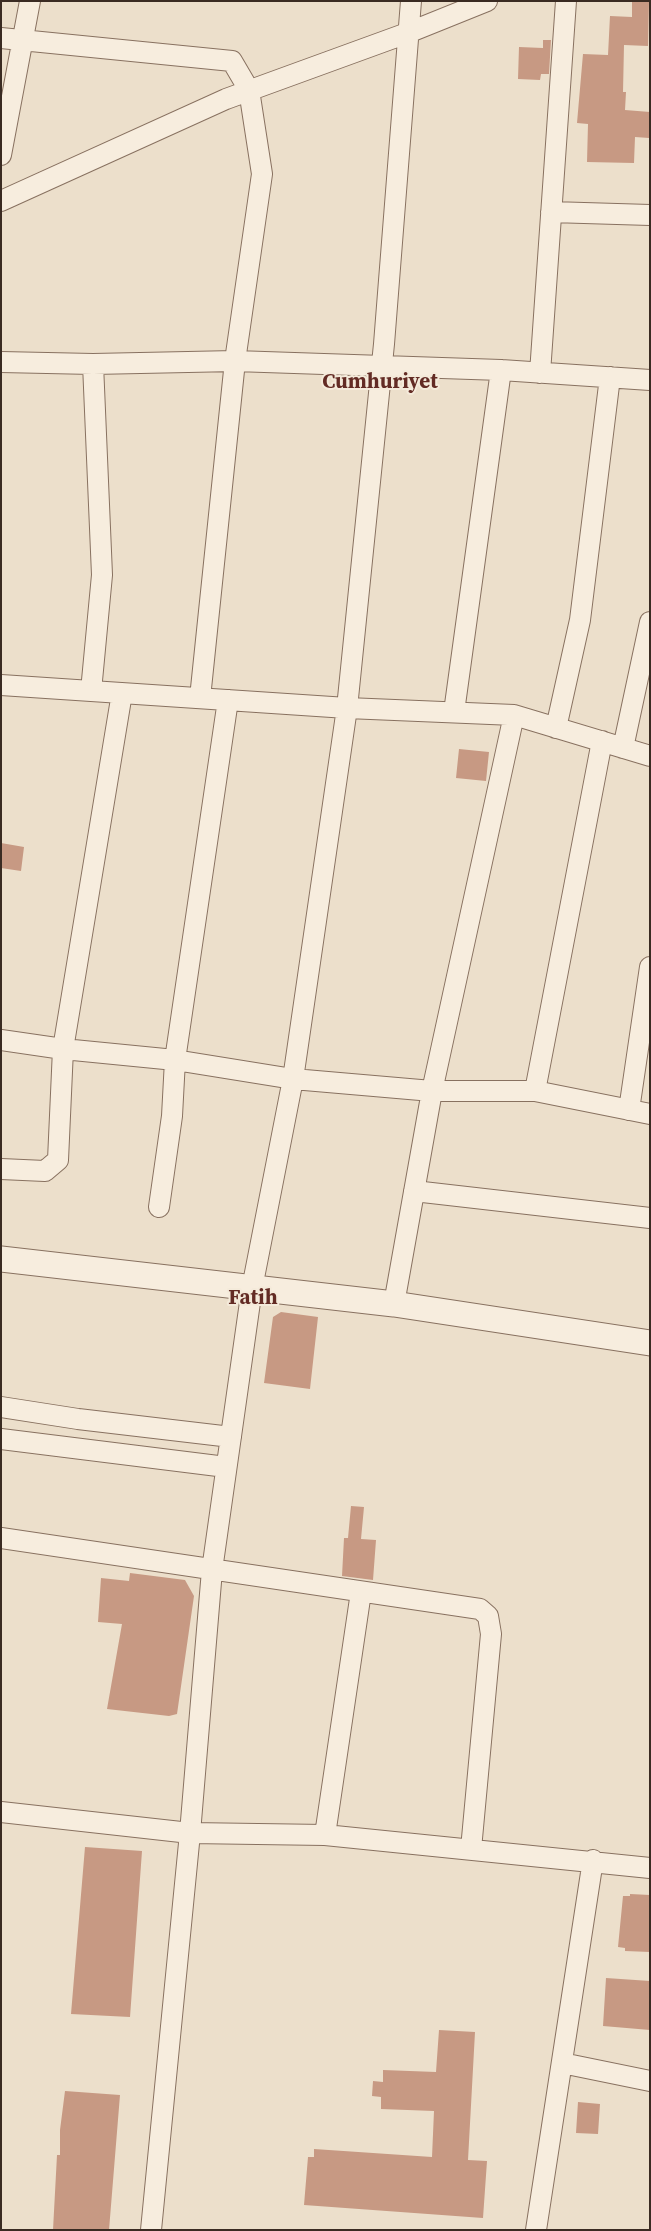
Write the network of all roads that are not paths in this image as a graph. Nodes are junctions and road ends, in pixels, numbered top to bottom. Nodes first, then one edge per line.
1 (30, 1) edge
2 (411, 1) edge
3 (487, 1) edge
4 (566, 1) edge
5 (410, 32) junction
6 (1, 38) edge
7 (23, 40) junction
8 (249, 90) junction
9 (1, 155) edge
10 (1, 201) edge
11 (551, 212) junction
12 (650, 215) edge
13 (235, 361) junction
14 (1, 362) edge
15 (93, 364) junction
16 (382, 367) junction
17 (501, 370) junction
18 (540, 372) junction
19 (610, 377) junction
20 (650, 380) edge
21 (650, 622) edge
22 (1, 685) edge
23 (91, 691) junction
24 (122, 693) junction
25 (200, 698) junction
26 (228, 700) junction
27 (347, 708) junction
28 (454, 712) junction
29 (514, 715) junction
30 (556, 728) junction
31 (602, 741) junction
32 (623, 748) junction
33 (650, 756) edge
34 (650, 967) edge
35 (1, 1040) edge
36 (63, 1049) junction
37 (176, 1060) junction
38 (293, 1079) junction
39 (432, 1091) junction
40 (535, 1091) junction
41 (629, 1110) junction
42 (650, 1114) edge
43 (1, 1169) edge
44 (414, 1191) junction
45 (159, 1207) dead end
46 (650, 1218) edge
47 (1, 1259) edge
48 (252, 1288) junction
49 (394, 1304) junction
50 (650, 1343) edge
51 (1, 1407) edge
52 (231, 1437) junction
53 (1, 1439) edge
54 (226, 1467) junction
55 (1, 1538) edge
56 (212, 1570) junction
57 (361, 1592) junction
58 (1, 1812) edge
59 (190, 1833) junction
60 (325, 1835) junction
61 (471, 1849) junction
62 (594, 1860) junction
63 (650, 1868) edge
64 (562, 2063) junction
65 (650, 2081) edge
66 (151, 2230) edge
67 (536, 2230) edge

1 - 7 street
2 - 5 street
3 - 5 street
4 - 11 street
5 - 8 street
5 - 16 street
6 - 7 street
7 - 8 street
7 - 9 street
8 - 10 street
8 - 13 street
11 - 12 street
11 - 18 street
13 - 15 street
13 - 16 street
13 - 25 street
14 - 15 street
15 - 23 street
16 - 17 street
16 - 27 street
17 - 18 street
17 - 28 street
18 - 19 street
19 - 20 street
19 - 30 street
21 - 32 street
22 - 23 street
23 - 24 street
24 - 25 street
24 - 36 street
25 - 26 street
26 - 27 street
26 - 37 street
27 - 28 street
27 - 38 street
28 - 29 street
29 - 30 street
29 - 39 street
30 - 31 street
31 - 32 street
31 - 40 street
32 - 33 street
34 - 41 street
35 - 36 street
36 - 37 street
36 - 43 street
37 - 38 street
37 - 45 street
38 - 39 street
38 - 48 street
39 - 40 street
39 - 44 street
40 - 41 street
41 - 42 street
44 - 46 street
44 - 49 street
47 - 48 street
48 - 49 street
48 - 52 street
49 - 50 street
51 - 52 street
52 - 54 street
53 - 54 street
54 - 56 street
55 - 56 street
56 - 57 street
56 - 59 street
57 - 60 street
57 - 61 street
58 - 59 street
59 - 60 street
59 - 66 street
60 - 61 street
61 - 62 street
62 - 63 street
62 - 64 street
64 - 65 street
64 - 67 street

